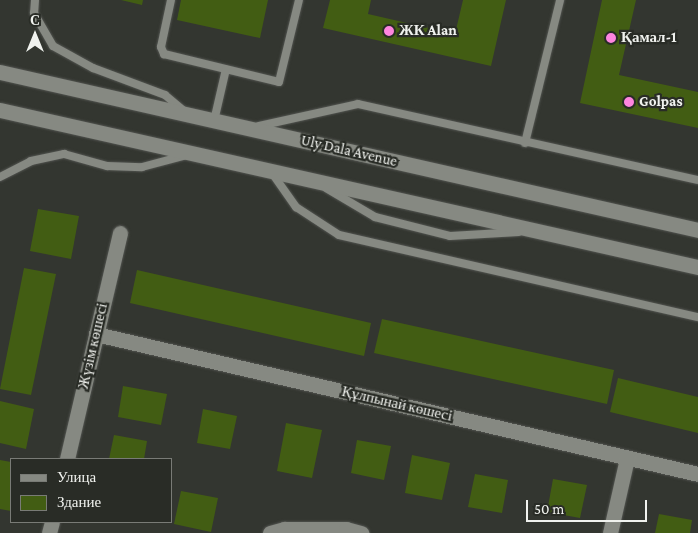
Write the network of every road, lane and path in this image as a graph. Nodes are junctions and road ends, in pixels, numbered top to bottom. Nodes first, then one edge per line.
1 (36, 0) edge
2 (171, 0) edge
3 (299, 0) edge
4 (560, 0) edge
5 (226, 69) junction
6 (0, 72) edge
7 (0, 110) edge
8 (190, 116) junction
9 (214, 121) junction
10 (248, 129) junction
11 (525, 143) junction
12 (194, 154) junction
13 (271, 171) junction
14 (0, 177) edge
15 (698, 180) edge
16 (314, 181) junction
17 (694, 228) edge
18 (535, 231) junction
19 (120, 233) dead end
20 (698, 267) edge
21 (698, 317) edge
22 (96, 334) junction
23 (67, 458) edge
24 (628, 458) junction
25 (698, 474) edge
26 (270, 533) edge
27 (361, 533) edge
28 (610, 533) edge

1 - 8 lane
2 - 5 lane
3 - 5 lane
4 - 11 lane
5 - 9 lane
6 - 8 main road, Uly Dala Avenue
7 - 12 main road
8 - 9 main road, Uly Dala Avenue
9 - 10 main road, Uly Dala Avenue
10 - 11 lane
10 - 17 main road, Uly Dala Avenue
11 - 15 lane
12 - 13 main road
12 - 14 lane
13 - 16 main road
13 - 21 lane
16 - 18 main road
16 - 18 lane
18 - 20 main road
19 - 22 main road, Жүзім көшесі
22 - 23 main road, Жүзім көшесі
22 - 24 main road, Құлпынай көшесі
24 - 25 main road, Құлпынай көшесі
24 - 28 main road
26 - 27 main road

